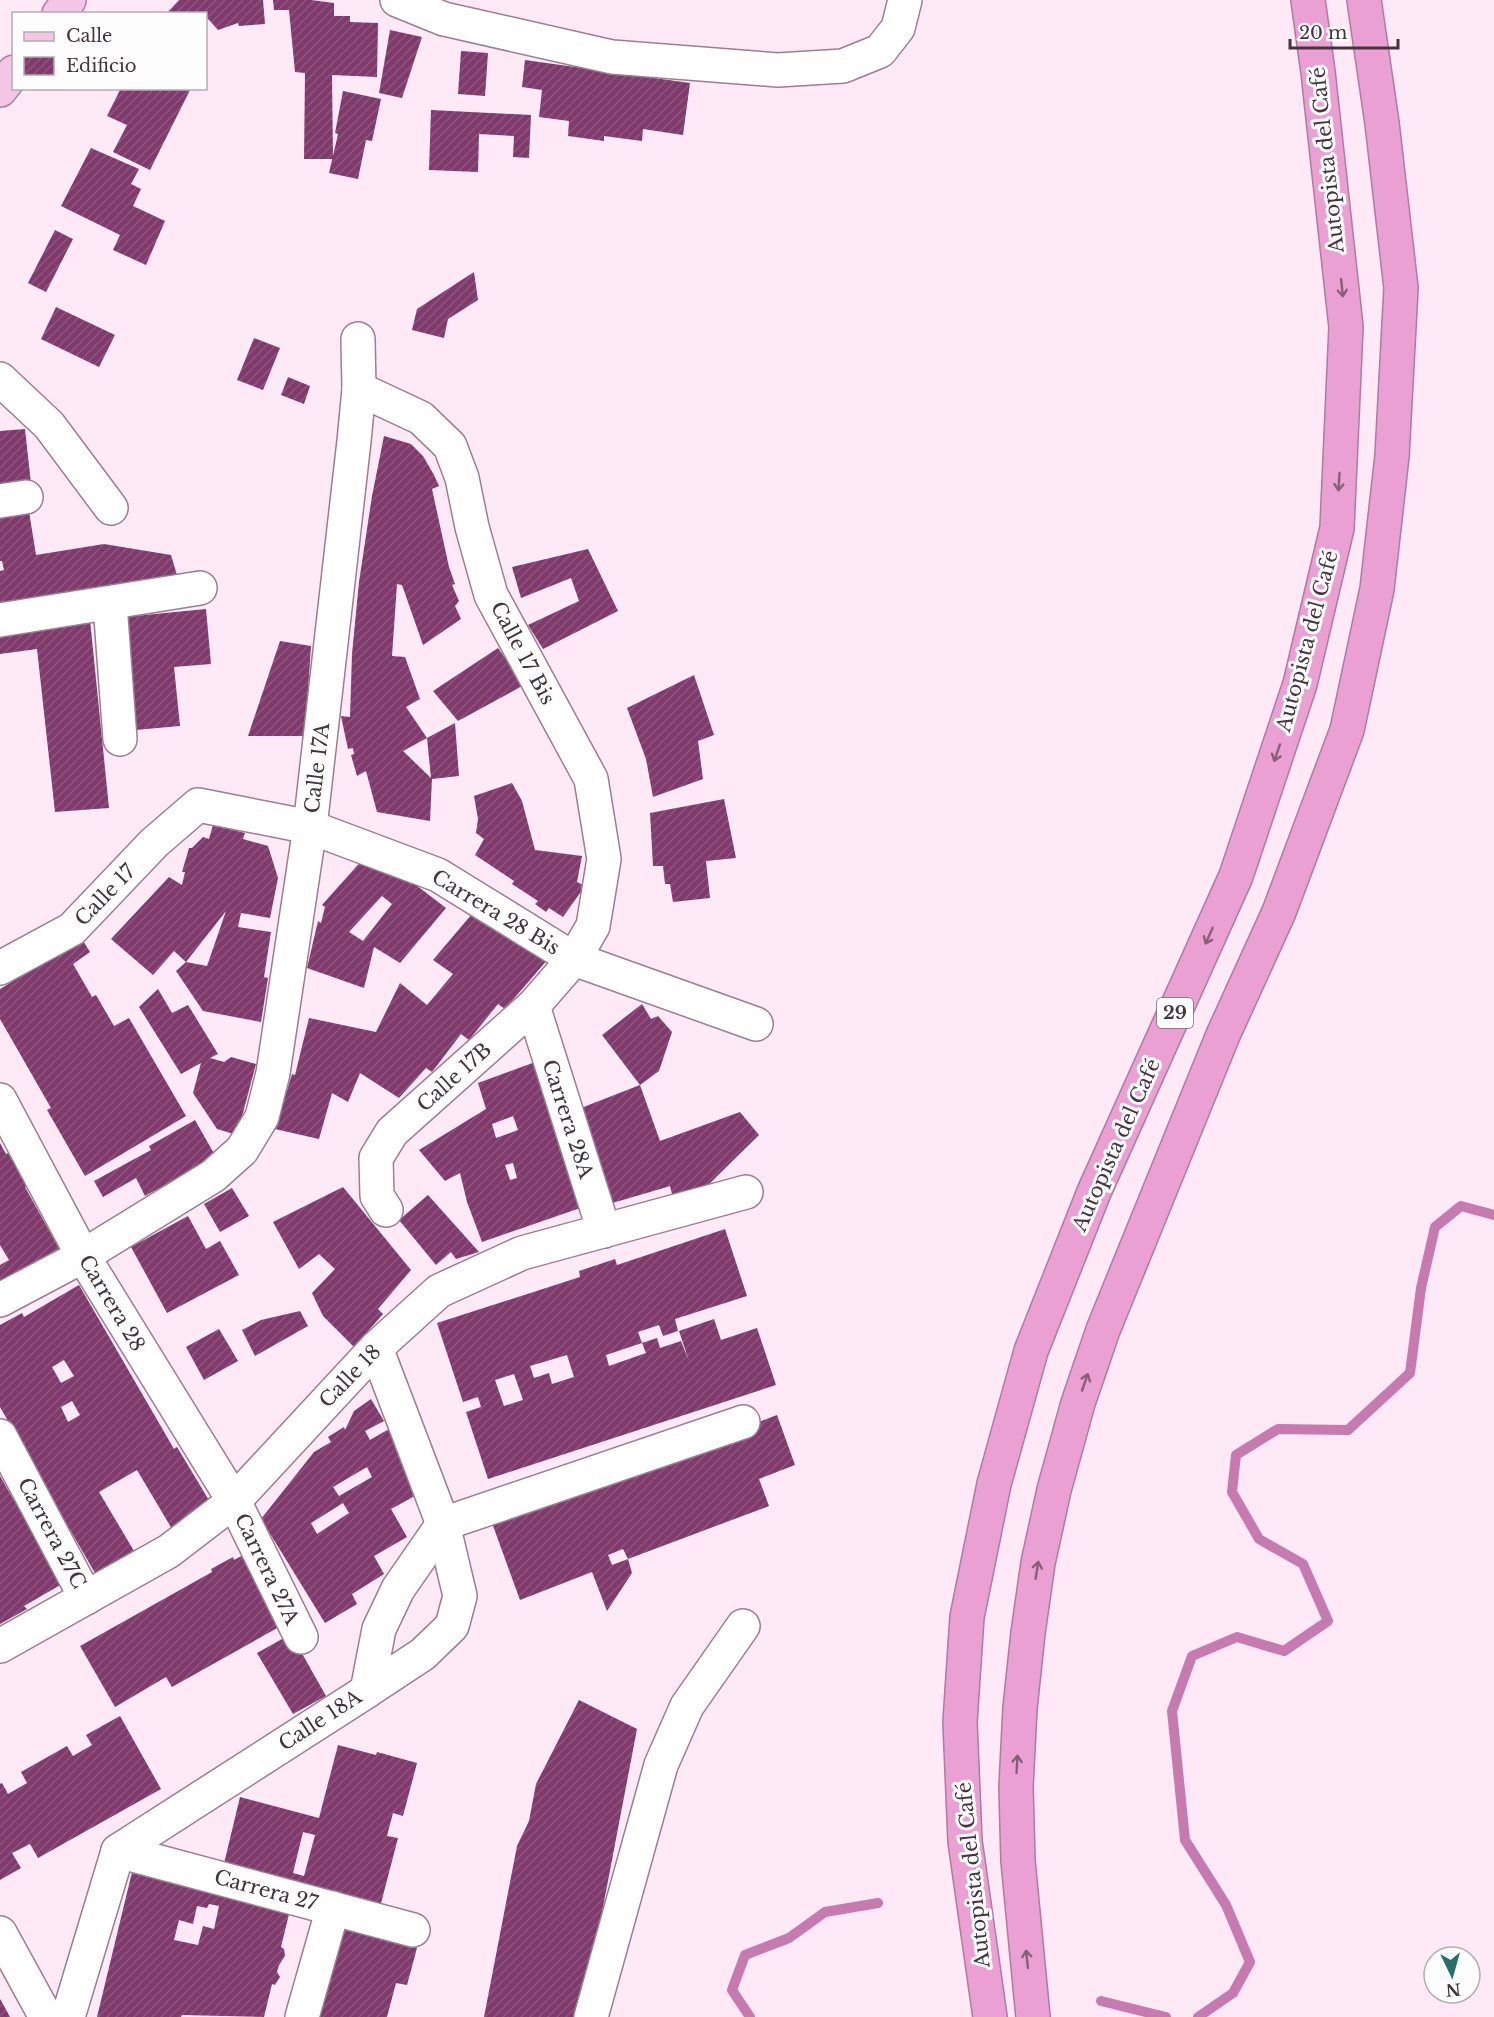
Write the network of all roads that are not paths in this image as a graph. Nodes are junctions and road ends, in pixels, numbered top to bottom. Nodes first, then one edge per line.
1 (397, 0) edge
2 (905, 0) edge
3 (1308, 0) edge
4 (1364, 0) edge
5 (12, 75) edge
6 (0, 90) edge
7 (358, 339) dead end
8 (0, 379) edge
9 (358, 389) junction
10 (111, 508) dead end
11 (200, 588) dead end
12 (110, 604) junction
13 (0, 620) edge
14 (120, 739) dead end
15 (198, 805) joint
16 (310, 827) junction
17 (574, 959) junction
18 (0, 968) edge
19 (533, 1006) junction
20 (756, 1024) dead end
21 (0, 1100) edge
22 (746, 1192) dead end
23 (386, 1210) dead end
24 (604, 1231) junction
25 (82, 1256) junction
26 (0, 1300) edge
27 (376, 1348) junction
28 (743, 1422) dead end
29 (0, 1436) edge
30 (234, 1501) junction
31 (443, 1524) junction
32 (87, 1598) junction
33 (743, 1626) dead end
34 (301, 1637) dead end
35 (0, 1646) edge
36 (367, 1690) junction
37 (118, 1851) junction
38 (333, 1908) junction
39 (412, 1930) dead end
40 (0, 1933) edge
41 (46, 2017) edge
42 (68, 2017) edge
43 (302, 2017) edge
44 (591, 2017) edge
45 (990, 2017) edge
46 (1033, 2017) edge

1 - 2 street
3 -> 45 highway, Autopista del Café / 29
46 -> 4 highway
5 - 6 main road
7 - 9 street, Calle 17A
8 - 10 street
9 - 16 street, Calle 17A
9 - 17 street, Calle 17 Bis
11 - 12 street
12 - 13 street
12 - 14 street
15 - 16 street, Carrera 28 Bis
15 - 18 street, Calle 17
16 - 17 street, Carrera 28 Bis
16 - 25 street, Calle 17A
17 - 19 street, Calle 17B
17 - 20 street, Carrera 28 Bis
19 - 23 street, Calle 17B
19 - 24 street, Carrera 28A
21 - 25 street, Carrera 28
22 - 24 street, Calle 18
24 - 27 street, Calle 18
25 - 26 street
25 - 30 street, Carrera 28
27 - 30 street, Calle 18
27 - 31 street
28 - 31 street
29 - 32 street, Carrera 27C
30 - 32 street, Calle 18
30 - 34 street, Carrera 27A
31 - 36 street, Calle 18A
31 - 36 street
32 - 35 street, Calle 18
33 - 44 street
36 - 37 street, Calle 18A
37 - 38 street, Carrera 27
37 - 42 street
38 - 39 street, Carrera 27
38 - 43 street
40 - 41 street

